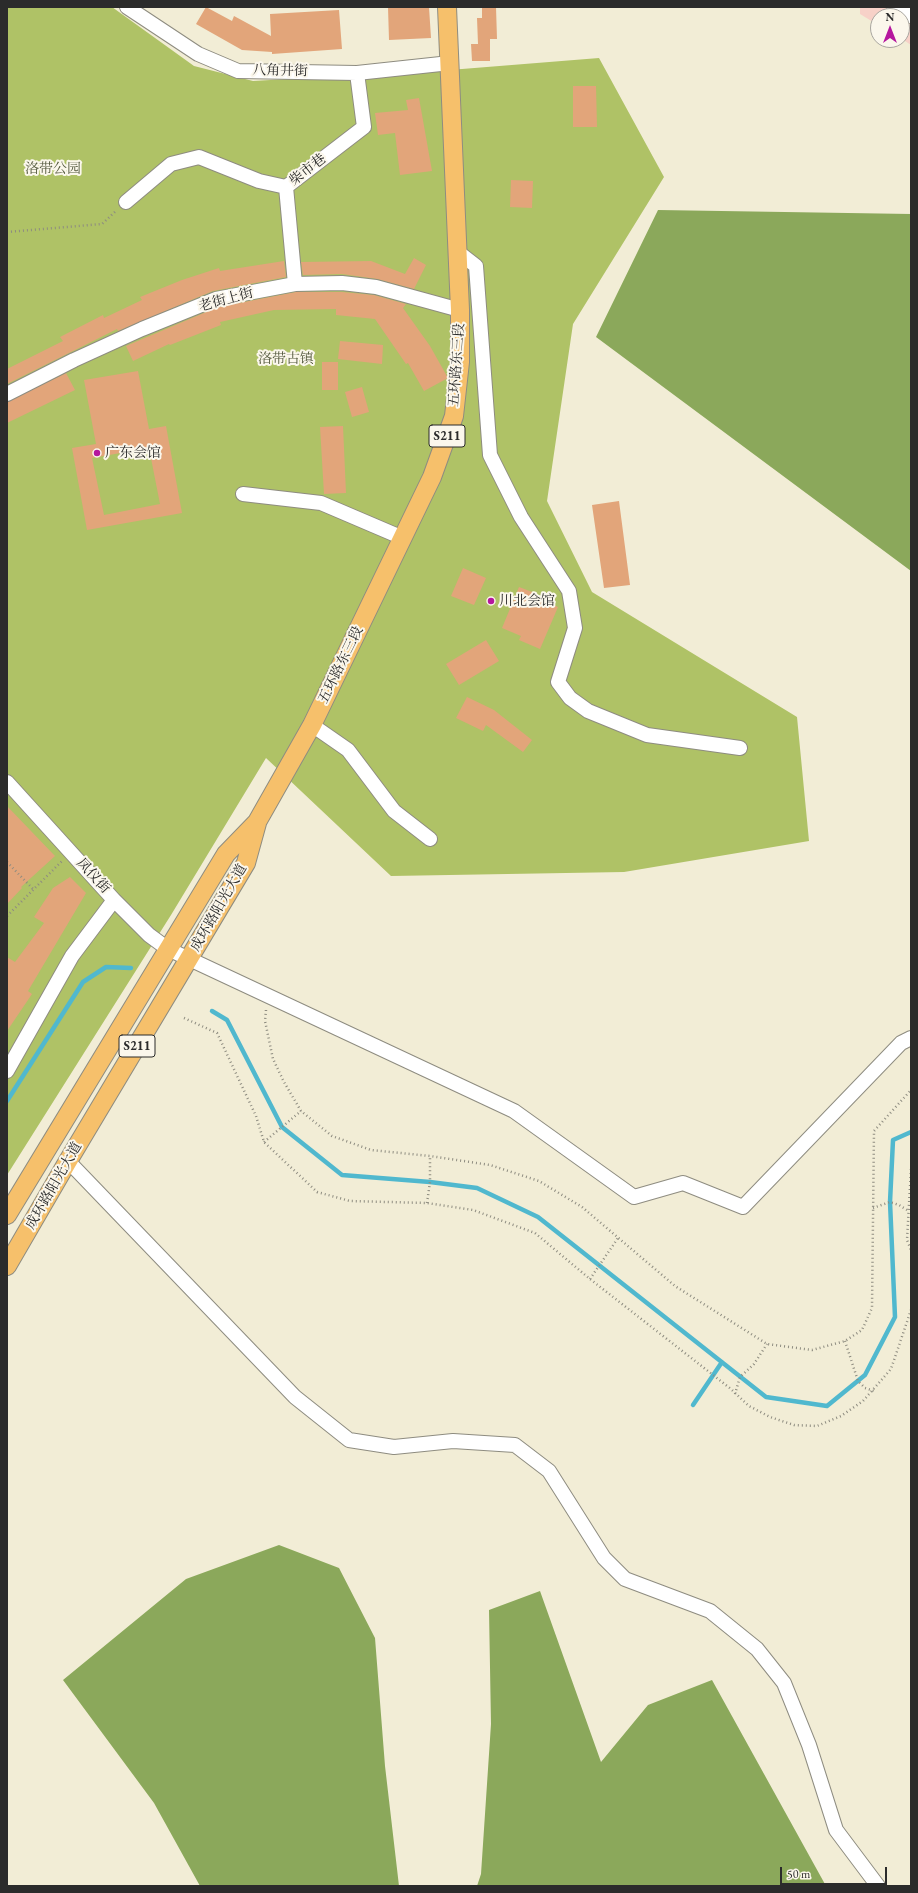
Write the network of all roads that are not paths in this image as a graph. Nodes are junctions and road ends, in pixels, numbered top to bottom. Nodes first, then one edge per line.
1 (128, 7) edge
2 (447, 7) edge
3 (894, 7) edge
4 (911, 16) edge
5 (450, 63) junction
6 (357, 73) junction
7 (286, 187) junction
8 (126, 202) road end
9 (458, 252) junction
10 (295, 284) junction
11 (460, 310) junction
12 (7, 394) edge
13 (243, 494) dead end
14 (403, 538) junction
15 (312, 725) junction
16 (740, 748) dead end
17 (7, 782) edge
18 (257, 822) junction
19 (430, 839) dead end
20 (114, 900) junction
21 (168, 949) junction
22 (189, 959) junction
23 (908, 1041) edge
24 (7, 1071) edge
25 (68, 1161) junction
26 (7, 1215) edge
27 (10, 1256) edge
28 (878, 1886) edge

1 - 6 street, 八角井街
2 - 5 main road, 五环路东三段 / S211
3 - 4 street
5 - 6 street, 八角井街
5 - 9 main road, 五环路东三段 / S211
6 - 7 street, 柴市巷
7 - 8 street
7 - 10 street, 柴市巷
9 - 11 main road, 五环路东三段 / S211
9 - 16 street
10 - 11 street, 老街上街
10 - 12 street, 老街上街
11 - 14 main road, 五环路东三段 / S211
13 - 14 street
14 - 15 main road, 五环路东三段 / S211
15 - 18 main road, 五环路东三段 / S211
15 - 19 street
17 - 20 street, 凤仪街
18 - 21 main road, 成环路阳光大道 / S211
18 - 22 main road, 成环路阳光大道 / S211
20 - 21 street, 凤仪街
20 - 24 street
21 - 22 street, 凤仪街
21 - 26 main road, 成环路阳光大道 / S211
22 - 23 street, 凤仪街
22 - 25 main road, 成环路阳光大道 / S211
25 - 27 main road, 成环路阳光大道 / S211
25 - 28 street

